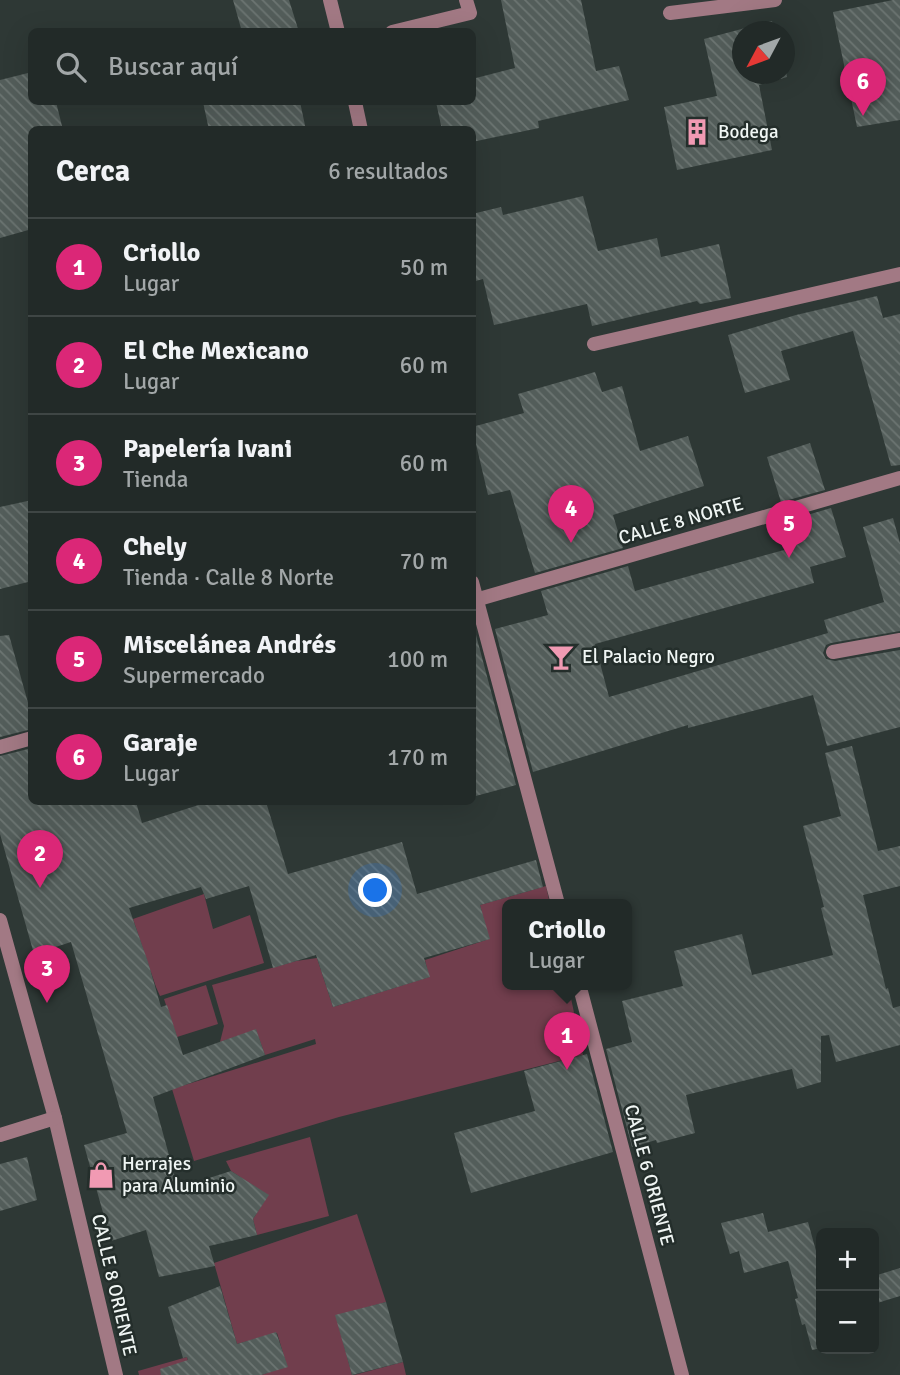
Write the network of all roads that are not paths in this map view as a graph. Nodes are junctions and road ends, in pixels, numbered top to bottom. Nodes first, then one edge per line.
1 (330, 0) edge
2 (466, 0) edge
3 (775, 0) edge
4 (670, 13) dead end
5 (337, 28) edge
6 (408, 28) edge
7 (356, 105) edge
8 (360, 126) edge
9 (900, 274) edge
10 (594, 344) dead end
11 (900, 478) edge
12 (476, 600) edge
13 (476, 604) edge
14 (900, 640) edge
15 (834, 652) dead end
16 (28, 738) edge
17 (0, 747) edge
18 (557, 899) edge
19 (0, 920) edge
20 (581, 990) edge
21 (55, 1118) junction
22 (0, 1135) edge
23 (116, 1375) edge
24 (682, 1375) edge

1 - 5 street
2 - 6 street
3 - 4 street
7 - 8 street
9 - 10 street
11 - 12 street, CALLE 8 NORTE
13 - 18 street
14 - 15 street
16 - 17 street
19 - 21 street, CALLE 8 ORIENTE
20 - 24 street, CALLE 6 ORIENTE
21 - 22 street
21 - 23 street, CALLE 8 ORIENTE

